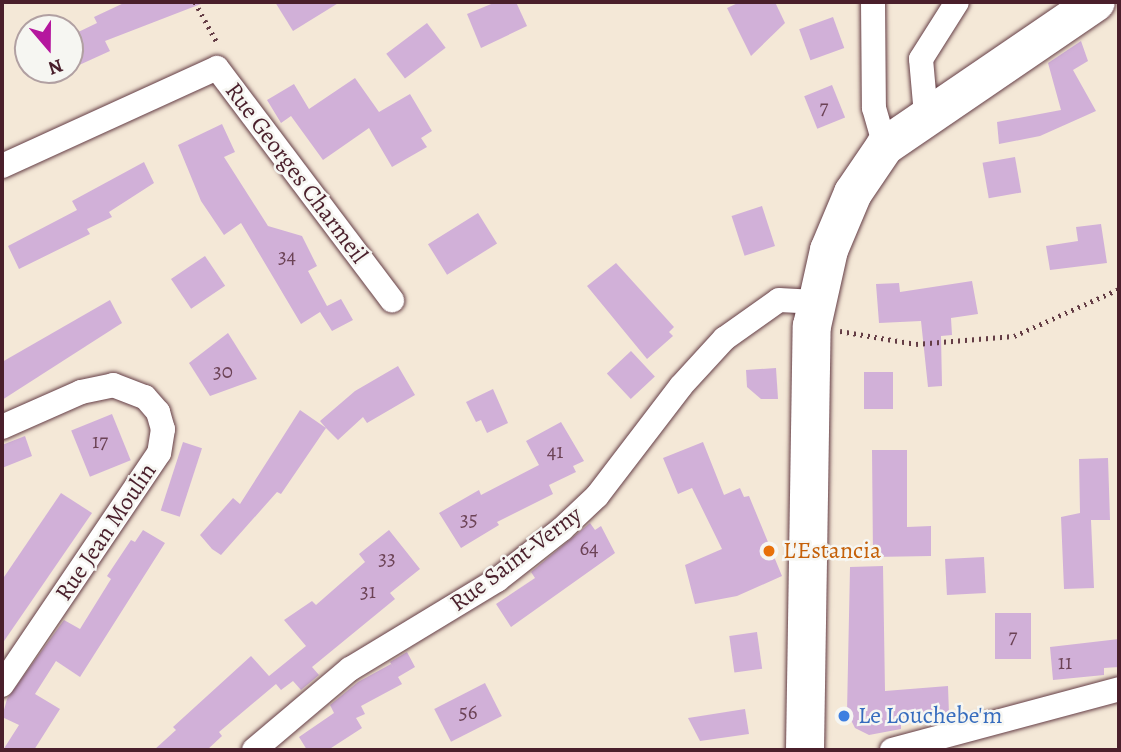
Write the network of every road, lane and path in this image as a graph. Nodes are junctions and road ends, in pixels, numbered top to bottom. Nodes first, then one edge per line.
1 (195, 2) edge
2 (873, 2) edge
3 (957, 2) edge
4 (1096, 2) edge
5 (217, 68) junction
6 (926, 115) junction
7 (885, 146) junction
8 (2, 166) edge
9 (1119, 289) edge
10 (392, 300) dead end
11 (813, 314) junction
12 (2, 427) edge
13 (2, 685) edge
14 (1119, 689) edge
15 (254, 750) edge
16 (805, 750) edge
17 (892, 750) edge

1 - 5 path
2 - 7 street
3 - 6 street
4 - 6 main road
5 - 8 street, Rue Georges Charmeil
5 - 10 street, Rue Georges Charmeil
6 - 7 main road
7 - 11 main road
9 - 11 path
11 - 15 street, Rue Saint-Verny
11 - 16 main road
12 - 13 street, Rue Jean Moulin
14 - 17 street

